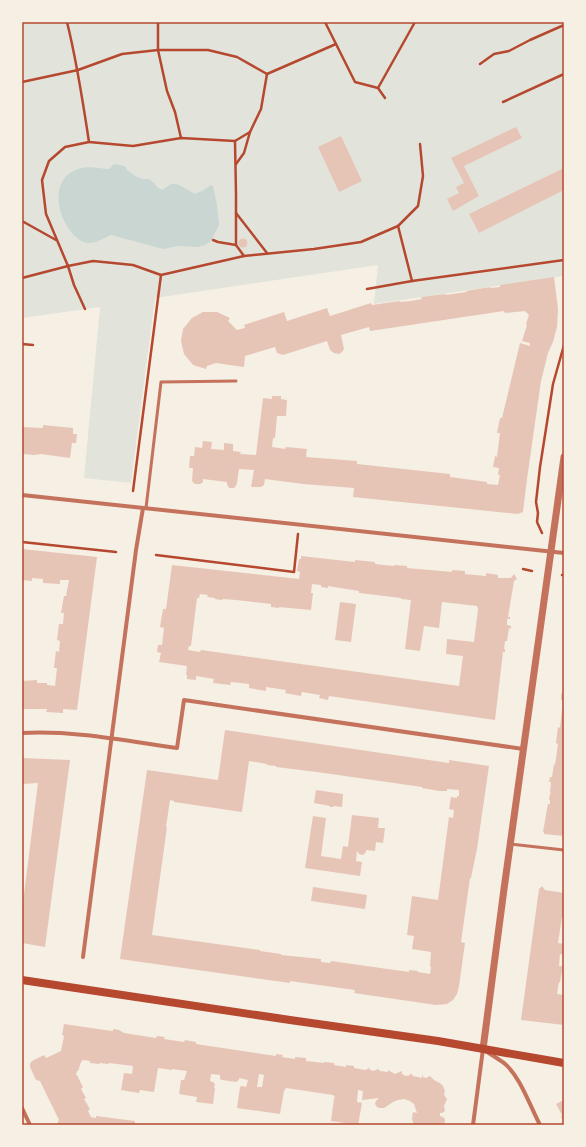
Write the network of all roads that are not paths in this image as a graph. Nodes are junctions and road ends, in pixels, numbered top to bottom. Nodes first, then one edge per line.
1 (236, 381) dead end
2 (564, 457) edge
3 (22, 495) edge
4 (144, 508) junction
5 (551, 551) junction
6 (564, 553) edge
7 (22, 733) edge
8 (111, 739) junction
9 (523, 749) junction
10 (510, 844) junction
11 (564, 850) edge
12 (83, 957) dead end
13 (22, 980) edge
14 (483, 1049) junction
15 (564, 1063) edge
16 (22, 1108) edge
17 (30, 1125) edge
18 (473, 1125) edge
19 (540, 1125) edge

1 - 4 lane
2 - 5 street
3 - 4 street
4 - 5 street
4 - 8 street
5 - 6 street
5 - 9 street
7 - 8 street
8 - 9 street
8 - 12 street
9 - 10 street
10 - 11 lane
10 - 14 street
13 - 14 main road
14 - 15 main road
14 - 18 street
14 - 19 street
16 - 17 street

